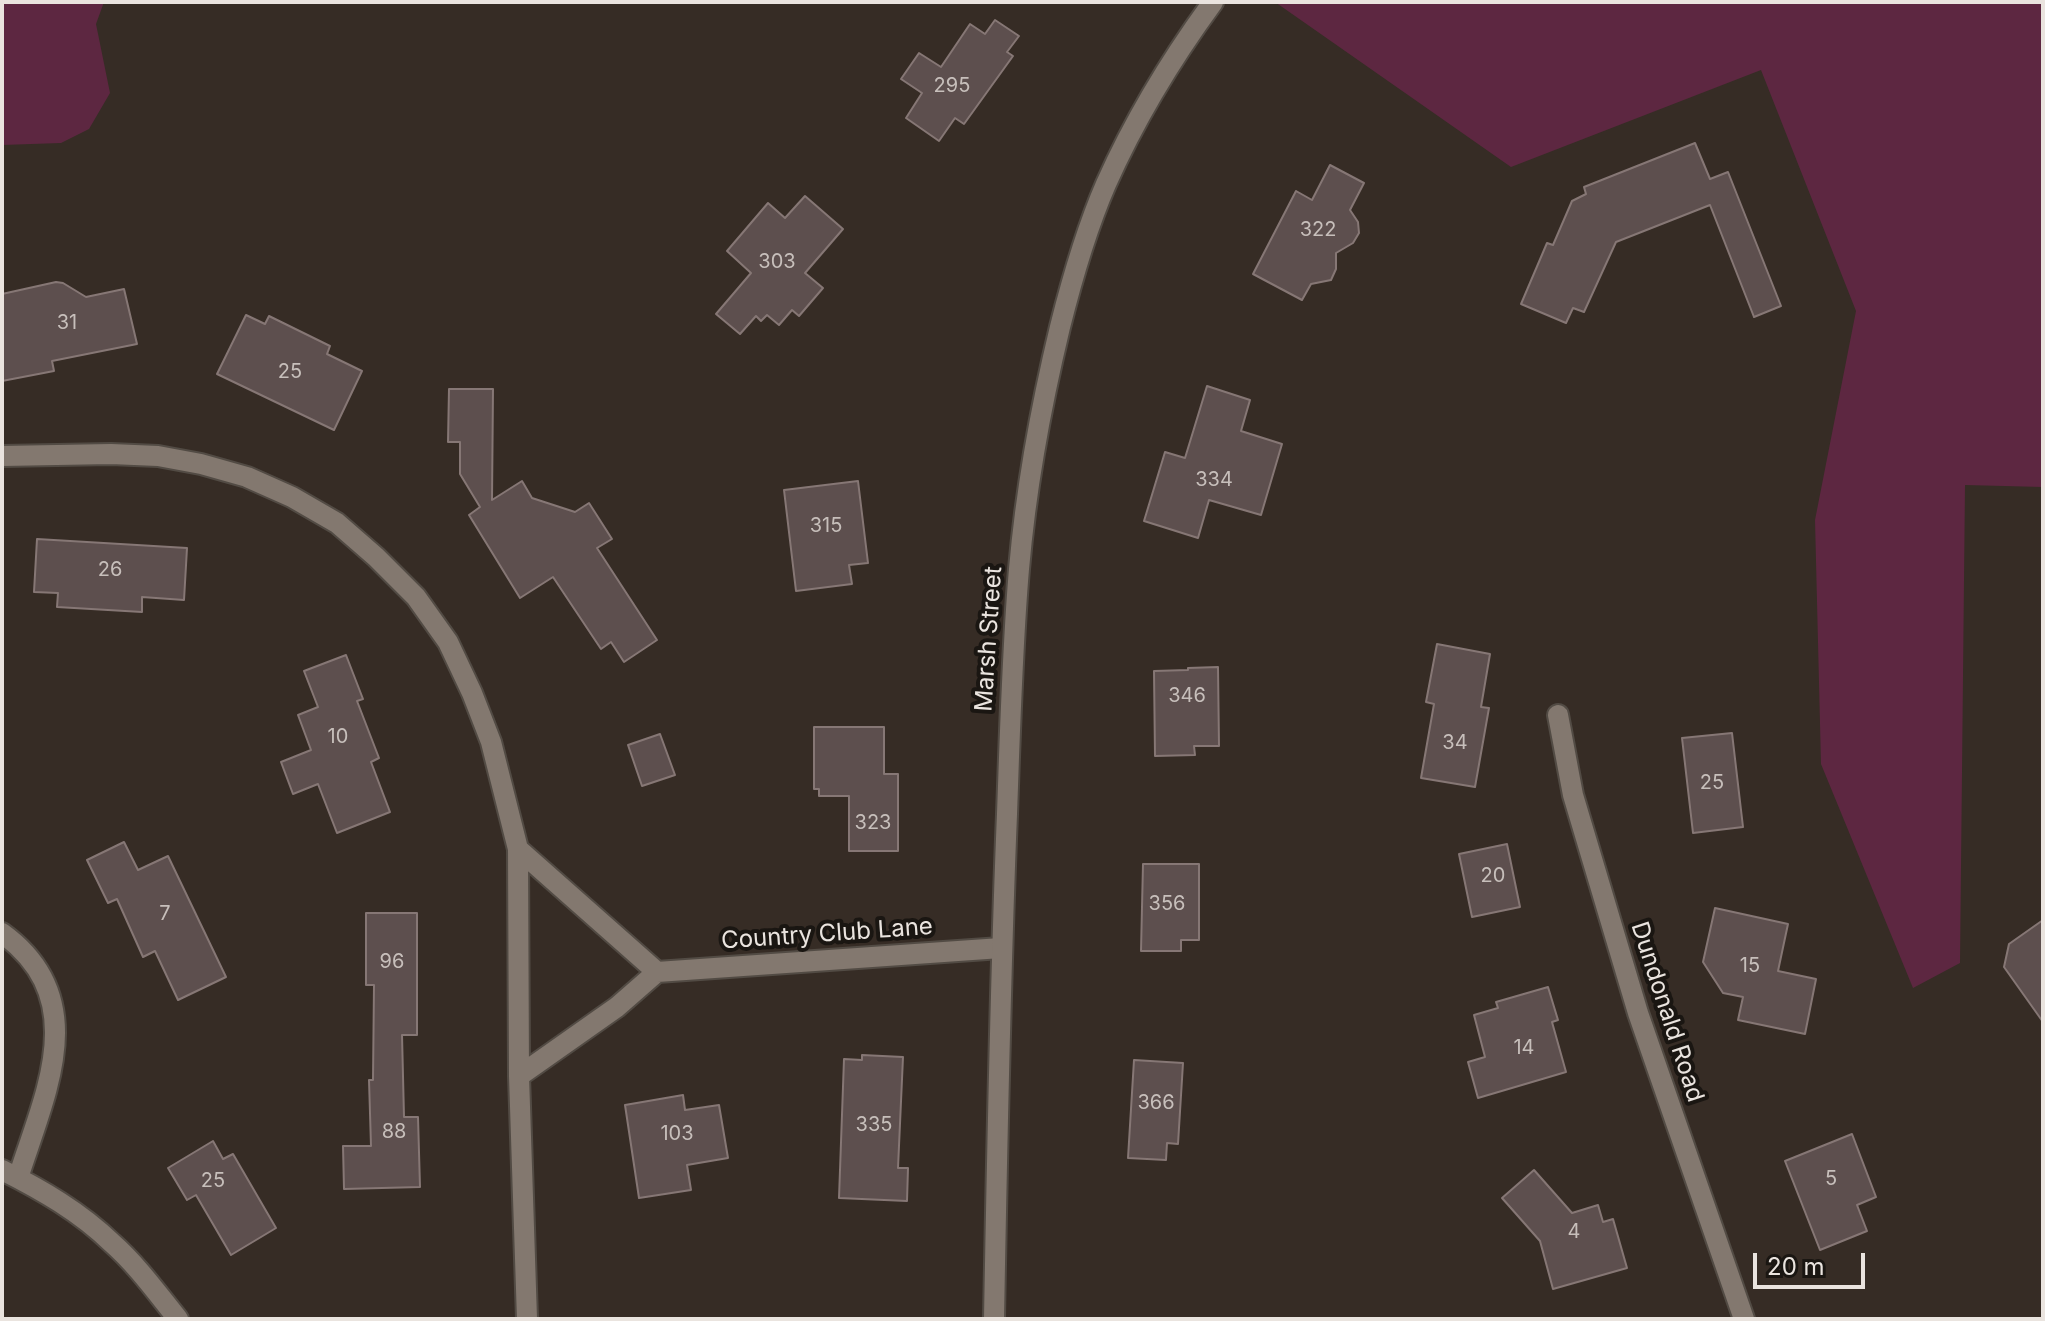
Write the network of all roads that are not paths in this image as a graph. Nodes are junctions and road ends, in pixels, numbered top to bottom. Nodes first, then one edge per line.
1 (1213, 2) edge
2 (2, 456) edge
3 (1558, 715) dead end
4 (518, 849) junction
5 (2, 933) edge
6 (1001, 948) junction
7 (657, 972) junction
8 (519, 1076) junction
9 (10, 1174) edge
10 (178, 1319) edge
11 (527, 1319) edge
12 (994, 1319) edge
13 (1744, 1319) edge

1 - 6 street, Marsh Street
2 - 4 street
3 - 13 street, Dundonald Road
4 - 7 street
4 - 8 street
5 - 9 street
6 - 7 street, Country Club Lane
6 - 12 street, Marsh Street
7 - 8 street
8 - 11 street
9 - 10 street

